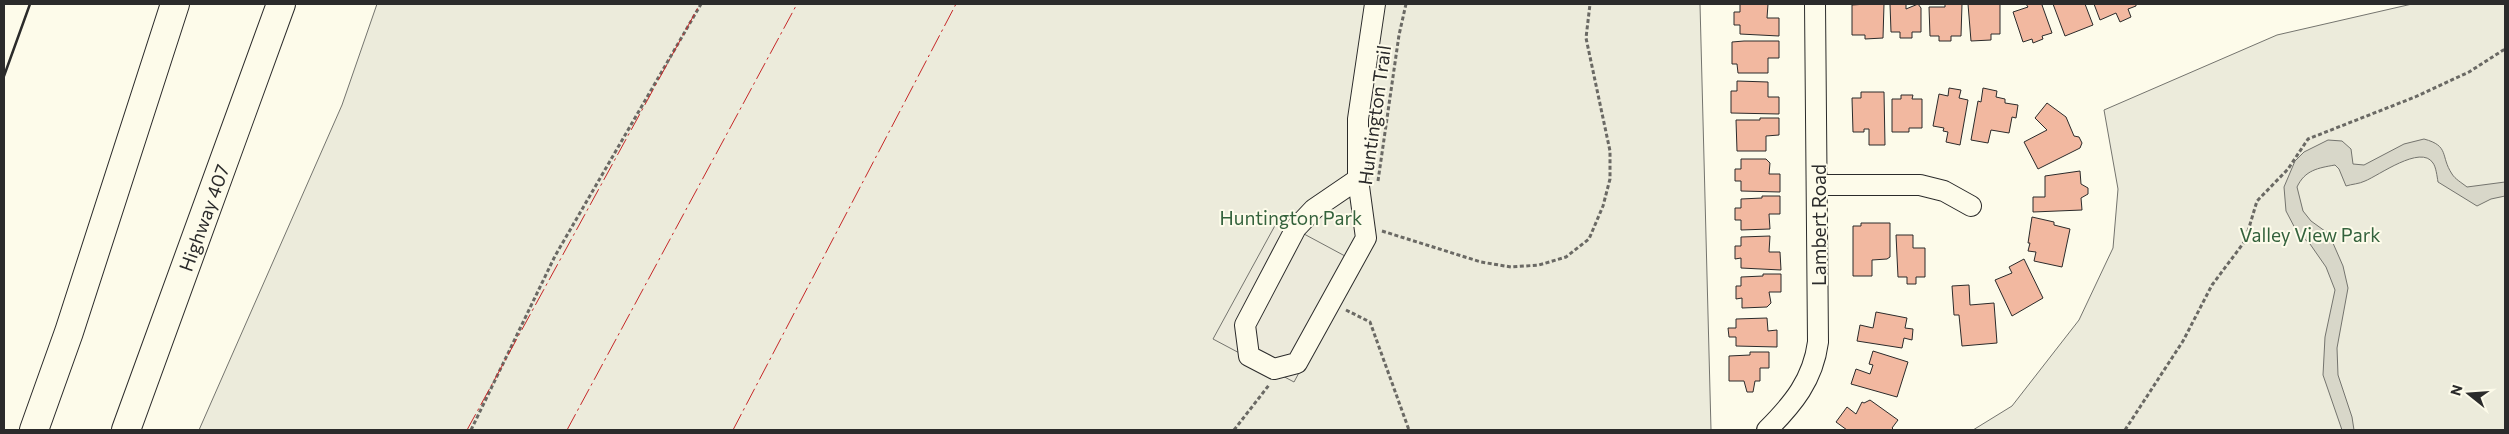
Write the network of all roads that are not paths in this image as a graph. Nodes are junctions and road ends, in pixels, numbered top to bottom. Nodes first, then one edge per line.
1 (175, 4) edge
2 (281, 4) edge
3 (1375, 4) edge
4 (1815, 4) edge
5 (1358, 179) junction
6 (1818, 185) junction
7 (1970, 206) dead end
8 (34, 430) edge
9 (126, 430) edge
10 (1767, 430) edge

1 - 8 highway
2 - 9 highway, Highway 407
3 - 5 street
4 - 6 street, Lambert Road
5 - 5 street
6 - 7 street
6 - 10 street, Lambert Road

